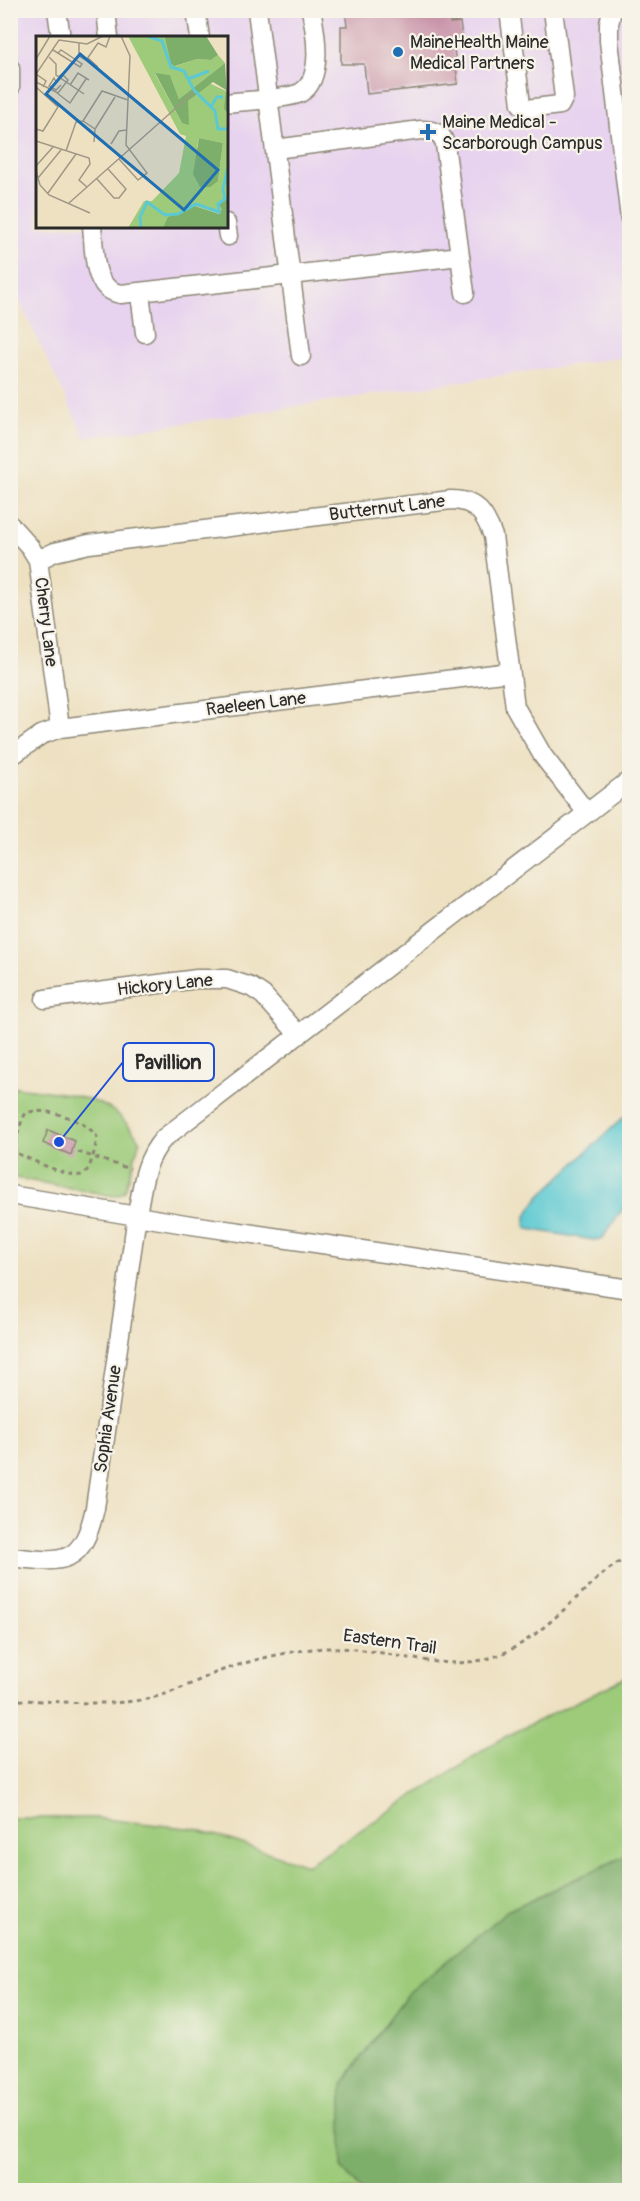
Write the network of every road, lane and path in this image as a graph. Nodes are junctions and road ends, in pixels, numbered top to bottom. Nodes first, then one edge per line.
1 (57, 10) edge
2 (106, 10) edge
3 (195, 10) edge
4 (257, 10) edge
5 (311, 10) edge
6 (509, 10) edge
7 (553, 10) edge
8 (612, 10) edge
9 (61, 36) edge
10 (110, 36) edge
11 (200, 36) edge
12 (10, 68) edge
13 (10, 88) edge
14 (268, 98) junction
15 (228, 104) edge
16 (623, 113) edge
17 (275, 149) junction
18 (630, 219) edge
19 (92, 228) edge
20 (460, 256) junction
21 (290, 275) junction
22 (140, 293) junction
23 (465, 293) dead end
24 (145, 333) dead end
25 (301, 356) dead end
26 (10, 525) edge
27 (38, 560) junction
28 (510, 672) junction
29 (60, 728) junction
30 (10, 757) edge
31 (630, 780) edge
32 (587, 813) junction
33 (45, 999) dead end
34 (299, 1035) junction
35 (78, 1152) dead end
36 (16, 1153) junction
37 (92, 1157) junction
38 (145, 1174) junction
39 (10, 1183) edge
40 (10, 1195) edge
41 (137, 1215) junction
42 (630, 1289) edge
43 (630, 1554) edge
44 (10, 1557) edge
45 (10, 1700) edge

1 - 9 street
2 - 10 street
3 - 11 street
4 - 14 street
5 - 14 street
6 - 7 street
8 - 16 street
12 - 13 street
14 - 15 street
14 - 17 street
16 - 18 street
17 - 20 street
17 - 21 street
19 - 22 street
20 - 21 street
20 - 23 street
21 - 22 street
21 - 25 street
22 - 24 street
26 - 27 street, Cherry Lane
27 - 28 street, Butternut Lane
27 - 29 street, Cherry Lane
28 - 29 street, Raeleen Lane
28 - 32 street, Butternut Lane
29 - 30 street, Raeleen Lane
31 - 32 street
32 - 34 street
33 - 34 street, Hickory Lane
34 - 38 street
35 - 37 path
36 - 37 path
36 - 37 path
36 - 39 path
37 - 38 path
38 - 41 street
40 - 41 street
41 - 42 street
41 - 44 street, Sophia Avenue
43 - 45 path, Eastern Trail

